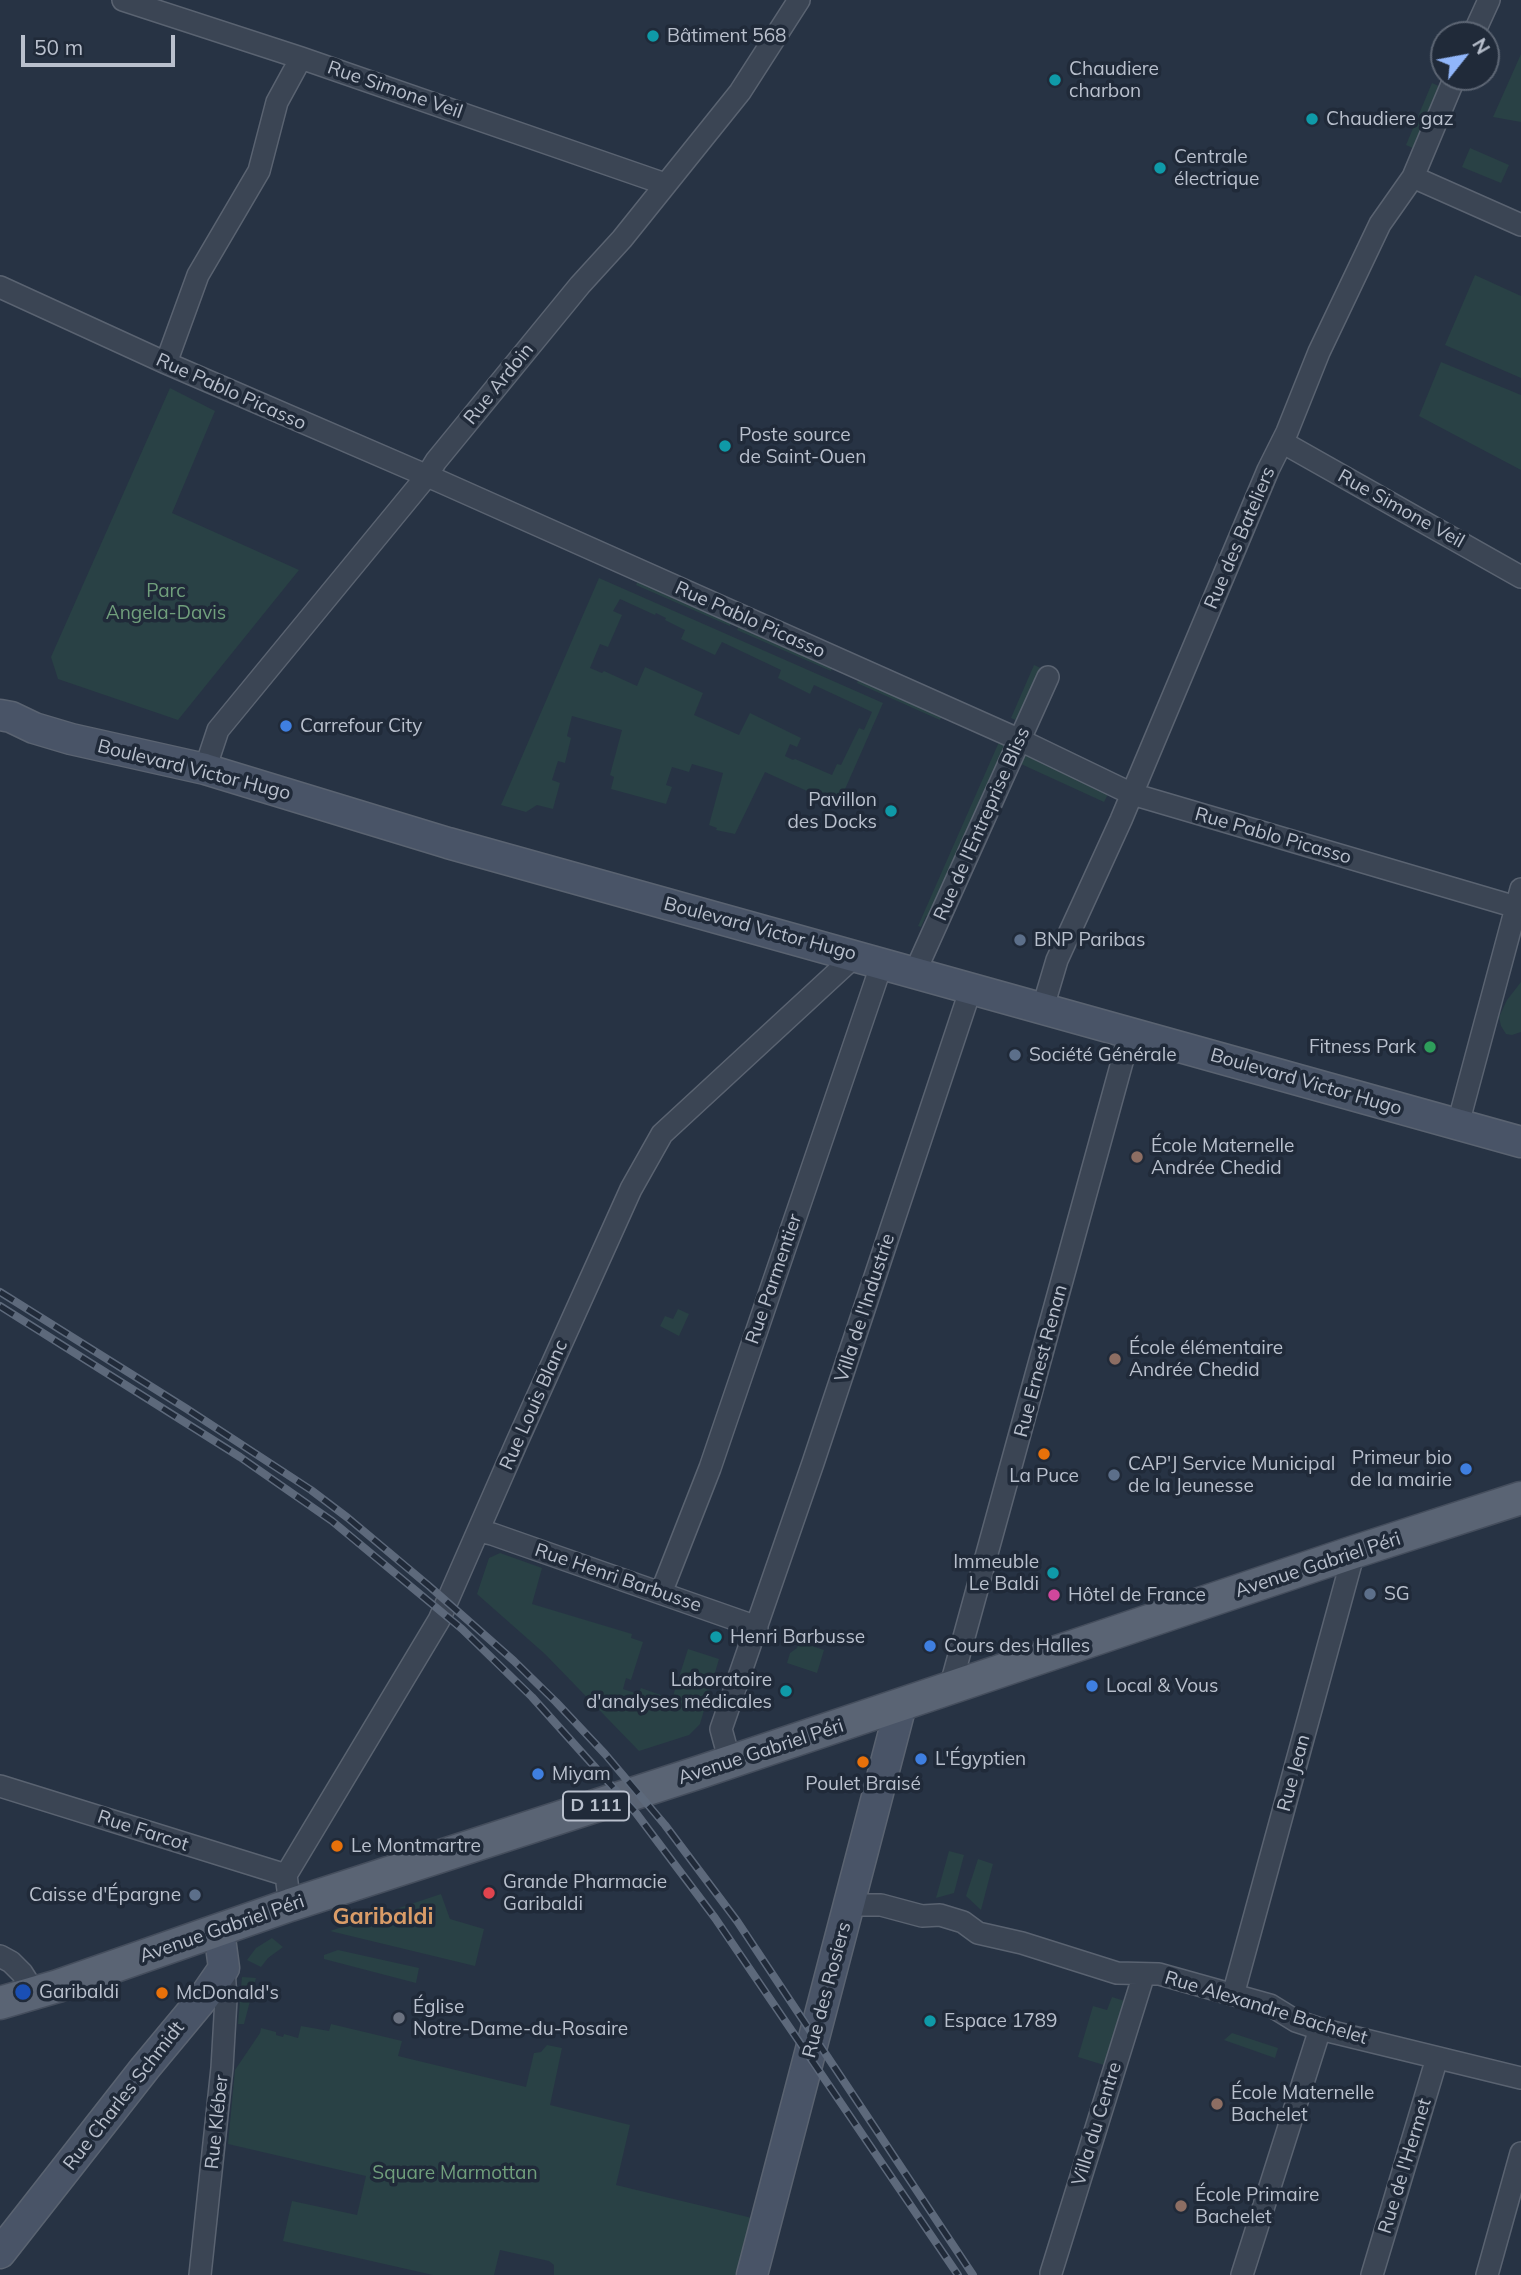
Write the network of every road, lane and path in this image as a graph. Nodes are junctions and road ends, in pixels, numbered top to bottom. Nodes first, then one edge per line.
1 (123, 0) edge
2 (799, 0) edge
3 (1489, 0) edge
4 (1479, 21) edge
5 (301, 58) junction
6 (1449, 91) edge
7 (1412, 177) junction
8 (665, 184) junction
9 (1521, 225) edge
10 (0, 287) edge
11 (166, 363) junction
12 (1282, 442) junction
13 (426, 477) junction
14 (1521, 577) edge
15 (1048, 677) dead end
16 (0, 715) edge
17 (1020, 740) junction
18 (205, 769) junction
19 (1132, 794) junction
20 (1518, 898) edge
21 (869, 959) junction
22 (915, 972) junction
23 (971, 988) junction
24 (1043, 1007) junction
25 (1130, 1033) junction
26 (1458, 1124) junction
27 (1521, 1142) edge
28 (1521, 1498) edge
29 (479, 1531) junction
30 (1354, 1552) junction
31 (661, 1593) junction
32 (757, 1627) junction
33 (950, 1689) junction
34 (901, 1705) junction
35 (730, 1762) junction
36 (0, 1786) edge
37 (288, 1890) junction
38 (850, 1905) junction
39 (219, 1931) junction
40 (0, 1956) edge
41 (224, 1968) junction
42 (1144, 1974) junction
43 (34, 1992) junction
44 (1233, 1995) junction
45 (0, 2003) edge
46 (1320, 2029) junction
47 (1437, 2058) junction
48 (1521, 2078) edge
49 (1521, 2153) edge
50 (0, 2253) edge
51 (1051, 2273) edge
52 (200, 2275) edge
53 (752, 2275) edge
54 (1242, 2275) edge
55 (1372, 2275) edge
56 (1487, 2275) edge

1 - 5 street, Rue Simone Veil
2 - 8 street, Rue Ardoin
3 - 4 street
5 - 8 street, Rue Simone Veil
5 - 11 street
6 - 7 street, Rue des Bateliers
7 - 9 street
7 - 12 street, Rue des Bateliers
8 - 13 street, Rue Ardoin
10 - 11 street, Rue Pablo Picasso
11 - 13 street, Rue Pablo Picasso
12 - 14 street, Rue Simone Veil
12 - 19 street, Rue des Bateliers
13 - 17 street, Rue Pablo Picasso
13 - 18 street, Rue Ardoin
15 - 17 street, Rue de l'Entreprise Bliss
16 - 18 main road, Boulevard Victor Hugo
17 - 19 street, Rue Pablo Picasso
17 - 22 street, Rue de l'Entreprise Bliss
18 - 21 main road, Boulevard Victor Hugo
19 - 20 street, Rue Pablo Picasso
19 - 24 street, Rue des Bateliers
20 - 26 street
21 - 22 main road, Boulevard Victor Hugo
21 - 29 street, Rue Louis Blanc
21 - 31 street, Rue Parmentier
22 - 23 main road, Boulevard Victor Hugo
23 - 24 main road, Boulevard Victor Hugo
23 - 32 street, Villa de l'Industrie
24 - 25 main road, Boulevard Victor Hugo
25 - 26 main road, Boulevard Victor Hugo
25 - 33 street, Rue Ernest Renan
26 - 27 main road, Boulevard Victor Hugo
28 - 30 main road, Avenue Gabriel Péri / D 111
29 - 31 street, Rue Henri Barbusse
29 - 37 street, Rue Louis Blanc
30 - 33 main road, Avenue Gabriel Péri / D 111
30 - 44 street, Rue Jean
31 - 32 street, Rue Henri Barbusse
32 - 35 street, Villa de l'Industrie
33 - 34 main road, Avenue Gabriel Péri / D 111
34 - 35 main road, Avenue Gabriel Péri / D 111
34 - 38 main road, Rue des Rosiers
35 - 37 main road, Avenue Gabriel Péri / D 111
36 - 37 street, Rue Farcot
37 - 39 main road, Avenue Gabriel Péri / D 111
38 - 42 street, Rue Alexandre Bachelet
38 - 53 main road, Rue des Rosiers
39 - 41 main road
39 - 43 main road, Avenue Gabriel Péri / D 111
40 - 43 street
41 - 50 main road, Rue Charles Schmidt
41 - 52 street, Rue Kléber
42 - 44 street, Rue Alexandre Bachelet
42 - 51 street, Villa du Centre
43 - 45 main road, Avenue Gabriel Péri / D 111
44 - 46 street, Rue Alexandre Bachelet
46 - 47 street, Rue Alexandre Bachelet
46 - 54 street
47 - 48 street, Rue Alexandre Bachelet
47 - 55 street, Rue de l'Hermet
49 - 56 street

